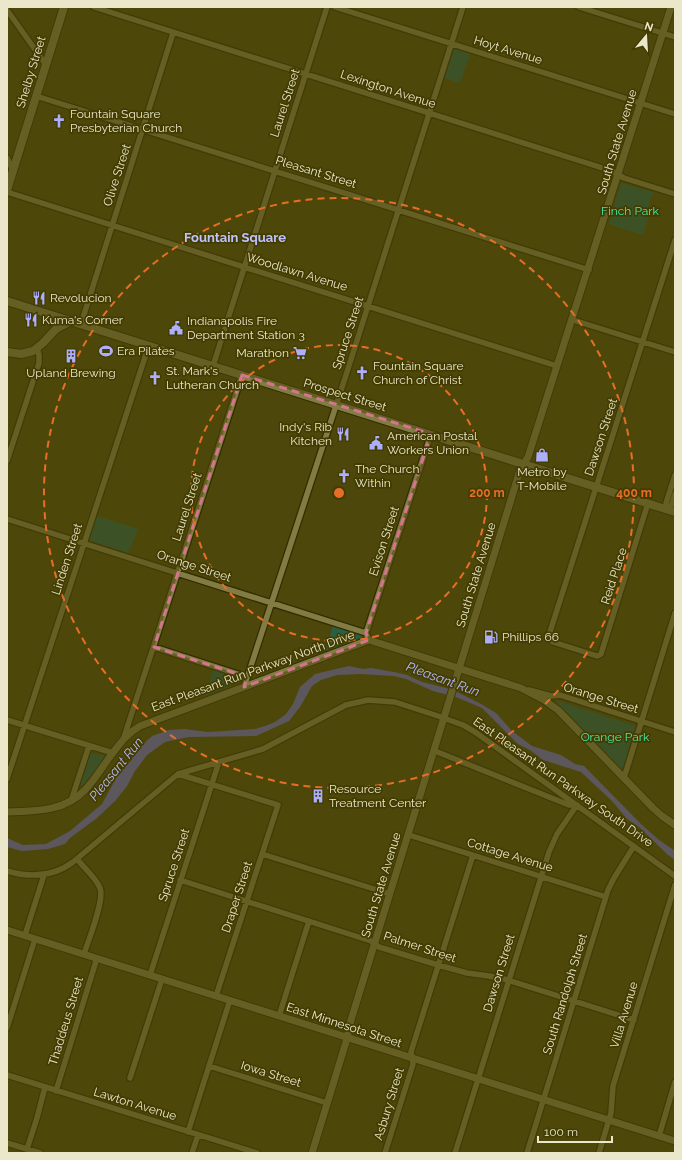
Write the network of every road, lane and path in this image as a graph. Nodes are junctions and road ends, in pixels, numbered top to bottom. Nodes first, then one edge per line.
1 (64, 7) edge
2 (94, 7) edge
3 (327, 7) edge
4 (335, 7) edge
5 (463, 7) edge
6 (579, 7) edge
7 (671, 7) edge
8 (7, 10) edge
9 (174, 33) junction
10 (663, 33) junction
11 (675, 37) edge
12 (451, 44) junction
13 (46, 66) junction
14 (306, 74) junction
15 (36, 96) junction
16 (641, 103) junction
17 (429, 113) junction
18 (675, 114) edge
19 (143, 129) junction
20 (7, 158) edge
21 (13, 170) junction
22 (275, 171) junction
23 (618, 175) junction
24 (7, 191) edge
25 (675, 194) edge
26 (399, 210) junction
27 (112, 226) junction
28 (675, 240) edge
29 (245, 267) junction
30 (589, 270) junction
31 (7, 301) edge
32 (368, 306) junction
33 (573, 320) junction
34 (71, 321) junction
35 (81, 324) junction
36 (643, 342) junction
37 (149, 345) junction
38 (37, 348) junction
39 (7, 352) edge
40 (675, 352) edge
41 (214, 366) junction
42 (557, 366) junction
43 (242, 375) junction
44 (336, 405) junction
45 (431, 434) junction
46 (7, 462) edge
47 (524, 464) junction
48 (675, 475) edge
49 (596, 486) junction
50 (675, 494) edge
51 (648, 503) junction
52 (671, 511) edge
53 (7, 519) edge
54 (84, 543) junction
55 (177, 573) junction
56 (271, 602) junction
57 (675, 612) edge
58 (367, 636) junction
59 (154, 647) junction
60 (599, 655) joint
61 (458, 668) junction
62 (247, 677) junction
63 (244, 687) junction
64 (521, 688) junction
65 (444, 718) junction
66 (7, 720) edge
67 (642, 722) junction
68 (25, 725) junction
69 (675, 732) edge
70 (124, 737) junction
71 (89, 746) junction
72 (435, 751) junction
73 (112, 753) junction
74 (219, 762) junction
75 (178, 774) junction
76 (624, 778) junction
77 (7, 779) edge
78 (212, 784) junction
79 (71, 801) junction
80 (577, 805) junction
81 (7, 812) edge
82 (675, 825) edge
83 (408, 835) junction
84 (634, 846) junction
85 (262, 854) junction
86 (473, 855) junction
87 (77, 859) junction
88 (7, 871) edge
89 (44, 875) junction
90 (541, 876) junction
91 (675, 876) edge
92 (180, 880) junction
93 (675, 885) edge
94 (390, 894) junction
95 (606, 897) junction
96 (247, 901) junction
97 (309, 921) junction
98 (7, 930) edge
99 (25, 936) junction
100 (35, 939) junction
101 (375, 944) junction
102 (84, 954) junction
103 (97, 958) junction
104 (438, 965) junction
105 (150, 975) junction
106 (162, 979) junction
107 (508, 980) junction
108 (216, 996) junction
109 (230, 1000) junction
110 (574, 1001) junction
111 (279, 1016) junction
112 (634, 1020) junction
113 (7, 1028) edge
114 (347, 1037) junction
115 (412, 1058) junction
116 (209, 1066) junction
117 (7, 1075) edge
118 (130, 1078) dead end
119 (478, 1079) junction
120 (675, 1082) edge
121 (45, 1087) junction
122 (56, 1091) junction
123 (544, 1100) junction
124 (327, 1103) junction
125 (609, 1120) junction
126 (188, 1132) junction
127 (198, 1135) junction
128 (659, 1136) junction
129 (675, 1141) edge
130 (7, 1143) edge
131 (27, 1149) junction
132 (40, 1153) edge
133 (192, 1153) edge
134 (256, 1153) edge
135 (312, 1153) edge
136 (385, 1153) edge
137 (455, 1153) edge
138 (527, 1153) edge
139 (599, 1153) edge

1 - 13 main road, Shelby Street
2 - 9 street, Lexington Avenue
3 - 14 street, Laurel Street
4 - 12 street, Hoyt Avenue
5 - 12 street, Spruce Street
6 - 10 street
7 - 10 street, South State Avenue
8 - 13 street
9 - 14 street, Lexington Avenue
9 - 19 street, Olive Street
10 - 11 street
10 - 16 street, South State Avenue
12 - 16 street, Hoyt Avenue
12 - 17 street, Spruce Street
13 - 15 main road, Shelby Street
14 - 17 street, Lexington Avenue
14 - 22 street, Laurel Street
15 - 19 street, Pleasant Street
15 - 21 main road, Shelby Street
16 - 18 street, Hoyt Avenue
16 - 23 street, South State Avenue
17 - 23 street, Lexington Avenue
17 - 26 street, Spruce Street
19 - 22 street, Pleasant Street
19 - 27 street, Olive Street
20 - 21 street
21 - 24 main road, Shelby Street
22 - 26 street, Pleasant Street
22 - 29 street, Laurel Street
23 - 25 street, Lexington Avenue
23 - 30 street, South State Avenue
24 - 27 street, Woodlawn Avenue
26 - 30 street, Pleasant Street
26 - 32 street, Spruce Street
27 - 29 street, Woodlawn Avenue
27 - 35 street, Olive Street
28 - 36 street, Dawson Street
29 - 32 street, Woodlawn Avenue
29 - 41 street, Laurel Street
30 - 33 street, South State Avenue
31 - 34 main road, Prospect Street
32 - 42 street, Woodlawn Avenue
32 - 44 street, Spruce Street
33 - 36 street
33 - 42 street, South State Avenue
34 - 35 main road, Prospect Street
34 - 38 main road
35 - 37 main road, Prospect Street
36 - 40 street
36 - 49 street, Dawson Street
37 - 41 main road, Prospect Street
37 - 54 street, Linden Street
38 - 39 main road
38 - 46 street
41 - 43 main road, Prospect Street
42 - 47 street, South State Avenue
43 - 44 main road, Prospect Street
43 - 55 street, Laurel Street
44 - 45 main road, Prospect Street
44 - 56 street, Spruce Street
45 - 47 main road, Prospect Street
45 - 58 street, Evison Street
47 - 49 main road, Prospect Street
47 - 61 street, South State Avenue
48 - 52 street
49 - 51 main road, Prospect Street
49 - 60 street, Dawson Street
50 - 52 street
51 - 52 main road, Prospect Street
51 - 60 street, Reid Place
53 - 54 street, Orange Street
54 - 55 street, Orange Street
54 - 68 street, Linden Street
55 - 56 street, Orange Street
55 - 59 street, Laurel Street
56 - 58 street, Orange Street
56 - 62 street, Spruce Street
57 - 67 street
58 - 61 street, East Pleasant Run Parkway North Drive
58 - 63 street, East Pleasant Run Parkway North Drive
59 - 62 street
59 - 70 street, Laurel Street
61 - 64 street, East Pleasant Run Parkway North Drive
61 - 65 street, South State Avenue
62 - 63 street, Spruce Street
63 - 70 street, East Pleasant Run Parkway North Drive
64 - 67 street, Orange Street
64 - 76 street, East Pleasant Run Parkway North Drive
65 - 72 street, South State Avenue
65 - 74 street, East Pleasant Run Parkway South Drive
65 - 80 street, East Pleasant Run Parkway South Drive
66 - 68 street
67 - 69 street, Orange Street
67 - 76 street
68 - 71 street
68 - 77 street, Linden Street
70 - 73 street, East Pleasant Run Parkway North Drive
71 - 73 street
71 - 79 street
72 - 80 street
72 - 83 street, South State Avenue
73 - 79 street, East Pleasant Run Parkway North Drive
74 - 75 street, East Pleasant Run Parkway South Drive
74 - 78 street, Spruce Street
75 - 78 street
75 - 87 street, East Pleasant Run Parkway South Drive
76 - 82 street, East Pleasant Run Parkway North Drive
78 - 85 street, Draper Street
78 - 92 street, Spruce Street
79 - 81 street, East Pleasant Run Parkway North Drive
80 - 84 street, East Pleasant Run Parkway South Drive
80 - 90 street, Dawson Street
83 - 86 street, Cottage Avenue
83 - 94 street, South State Avenue
84 - 91 street, East Pleasant Run Parkway South Drive
84 - 95 street, South Randolph Street
85 - 94 street
85 - 96 street, Draper Street
86 - 90 street, Cottage Avenue
86 - 104 street, Asbury Street
87 - 89 street, East Pleasant Run Parkway South Drive
87 - 102 street
88 - 89 street, East Pleasant Run Parkway South Drive
89 - 99 street
90 - 95 street, Cottage Avenue
90 - 107 street, Dawson Street
92 - 96 street, Palmer Street
92 - 105 street, Spruce Street
93 - 112 street, Villa Avenue
94 - 101 street, South State Avenue
95 - 110 street, South Randolph Street
96 - 97 street, Palmer Street
96 - 108 street, Draper Street
97 - 101 street, Palmer Street
97 - 111 street
98 - 99 street, East Minnesota Street
99 - 100 street, East Minnesota Street
100 - 102 street, East Minnesota Street
100 - 113 street
101 - 104 street, Palmer Street
101 - 114 street, South State Avenue
102 - 103 street, East Minnesota Street
103 - 105 street, East Minnesota Street
103 - 122 street, Thaddeus Street
104 - 107 street, Palmer Street
104 - 115 street, Asbury Street
105 - 106 street, East Minnesota Street
106 - 108 street, East Minnesota Street
106 - 118 street
107 - 110 street, Palmer Street
107 - 119 street, Dawson Street
108 - 109 street, East Minnesota Street
109 - 111 street, East Minnesota Street
109 - 116 street
110 - 112 street, Palmer Street
110 - 123 street, South Randolph Street
111 - 114 street, East Minnesota Street
112 - 125 street, Villa Avenue
114 - 115 street, East Minnesota Street
114 - 124 street, South State Avenue
115 - 119 street, East Minnesota Street
115 - 136 street, Asbury Street
116 - 124 street, Iowa Street
116 - 126 street
117 - 121 street, Lawton Avenue
119 - 123 street, East Minnesota Street
119 - 137 street, Dawson Street
120 - 128 street
121 - 122 street, Lawton Avenue
121 - 131 street
122 - 126 street, Lawton Avenue
123 - 125 street, East Minnesota Street
123 - 138 street, South Randolph Street
124 - 135 street, South State Avenue
125 - 128 street, East Minnesota Street
125 - 139 street, Villa Avenue
126 - 127 street, Lawton Avenue
127 - 133 street
127 - 134 street, Lawton Avenue
128 - 129 street, East Minnesota Street
130 - 131 street
131 - 132 street

